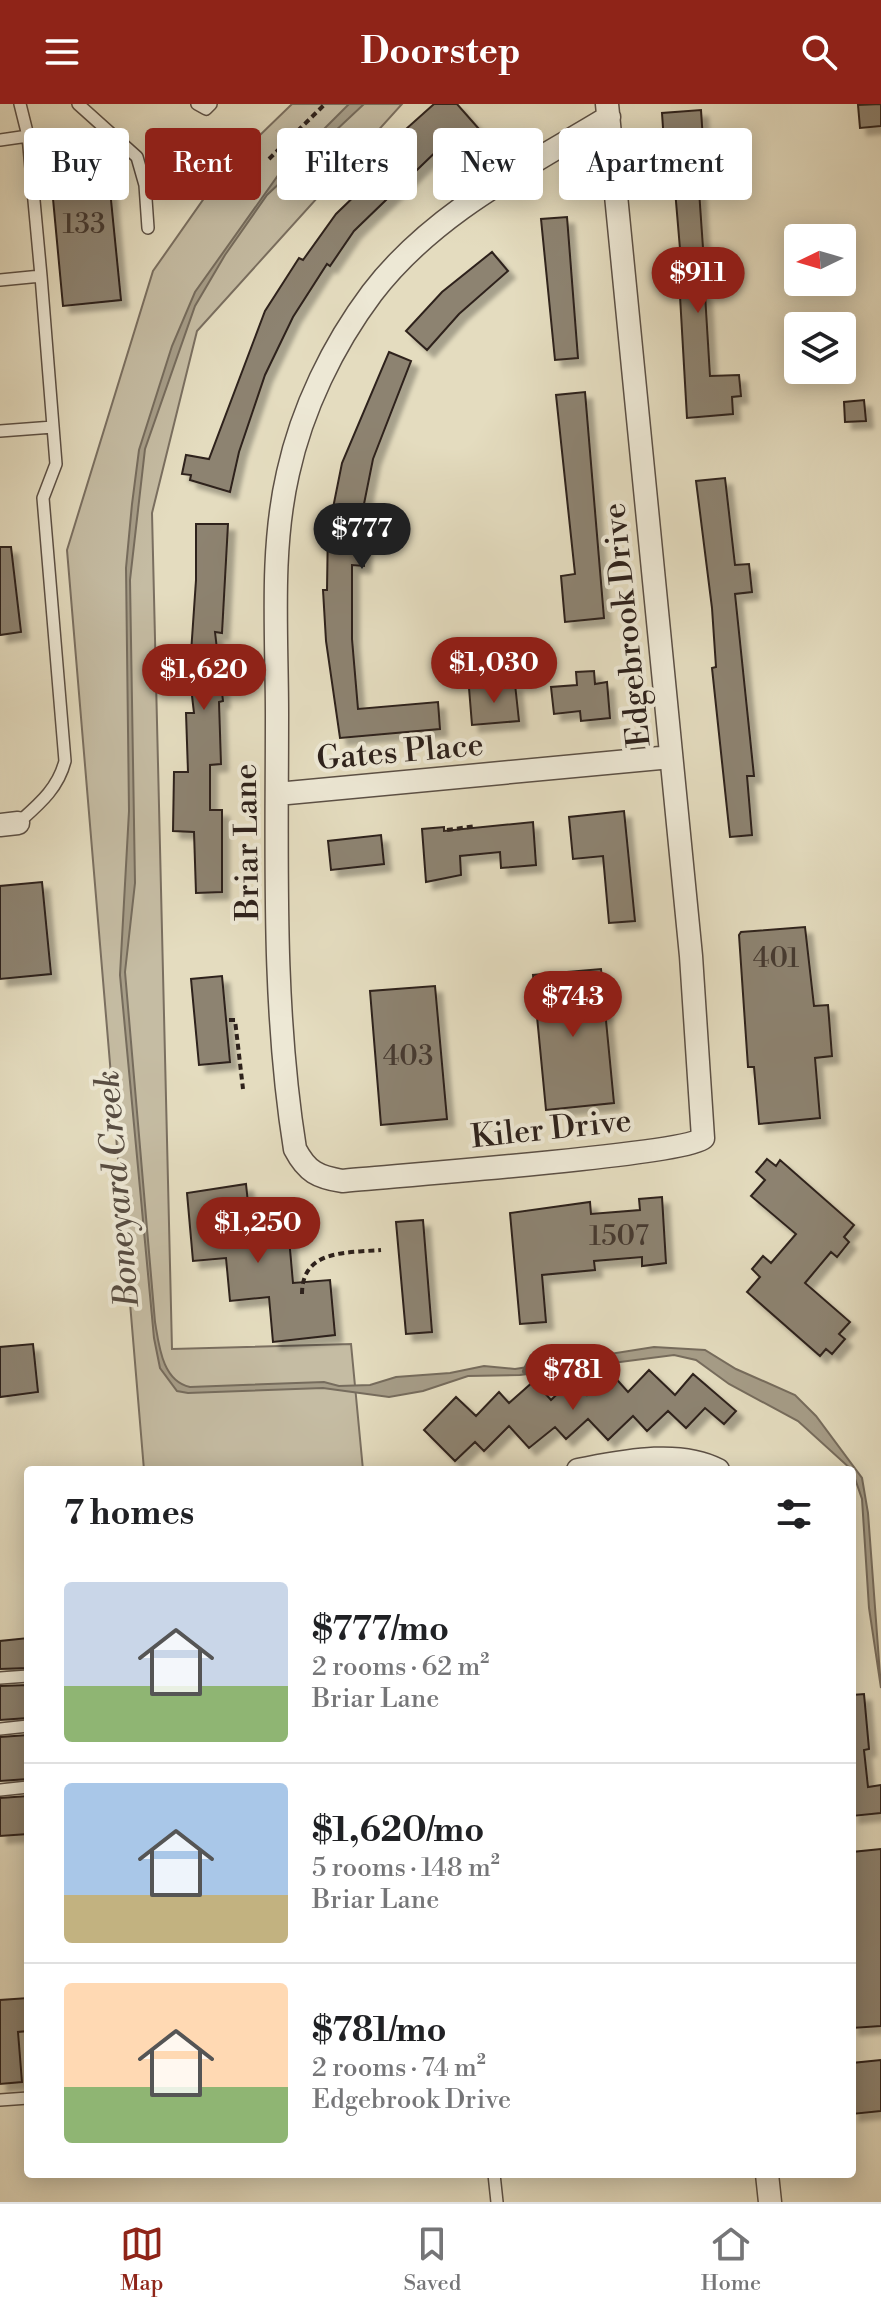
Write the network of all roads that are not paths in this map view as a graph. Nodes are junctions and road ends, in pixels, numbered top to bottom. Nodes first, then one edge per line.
1 (20, 104) edge
2 (78, 104) edge
3 (197, 104) edge
4 (211, 104) edge
5 (608, 111) edge
6 (26, 128) edge
7 (24, 137) edge
8 (0, 140) edge
9 (34, 200) edge
10 (148, 228) dead end
11 (41, 276) junction
12 (0, 280) edge
13 (53, 427) junction
14 (0, 431) edge
15 (671, 757) junction
16 (277, 794) junction
17 (9, 824) edge
18 (702, 1140) joint
19 (407, 1175) joint
20 (613, 1466) edge
21 (710, 1466) edge
22 (24, 1676) edge
23 (0, 1678) edge
24 (24, 1726) edge
25 (0, 1729) edge
26 (24, 1787) edge
27 (0, 1790) edge
28 (24, 2098) edge
29 (0, 2100) edge
30 (494, 2178) edge
31 (767, 2178) edge
32 (497, 2202) edge
33 (770, 2202) edge

1 - 6 lane
2 - 10 lane
3 - 4 lane
5 - 15 street, Edgebrook Drive
5 - 16 street, Briar Lane
7 - 8 lane
9 - 11 lane
11 - 12 lane
11 - 13 lane
13 - 14 lane
13 - 17 lane
15 - 16 street, Gates Place
15 - 18 street, Edgebrook Drive
16 - 19 street, Briar Lane
18 - 19 street, Kiler Drive
20 - 21 street
22 - 23 lane
24 - 25 lane
26 - 27 lane
28 - 29 lane
30 - 32 lane
31 - 33 street

